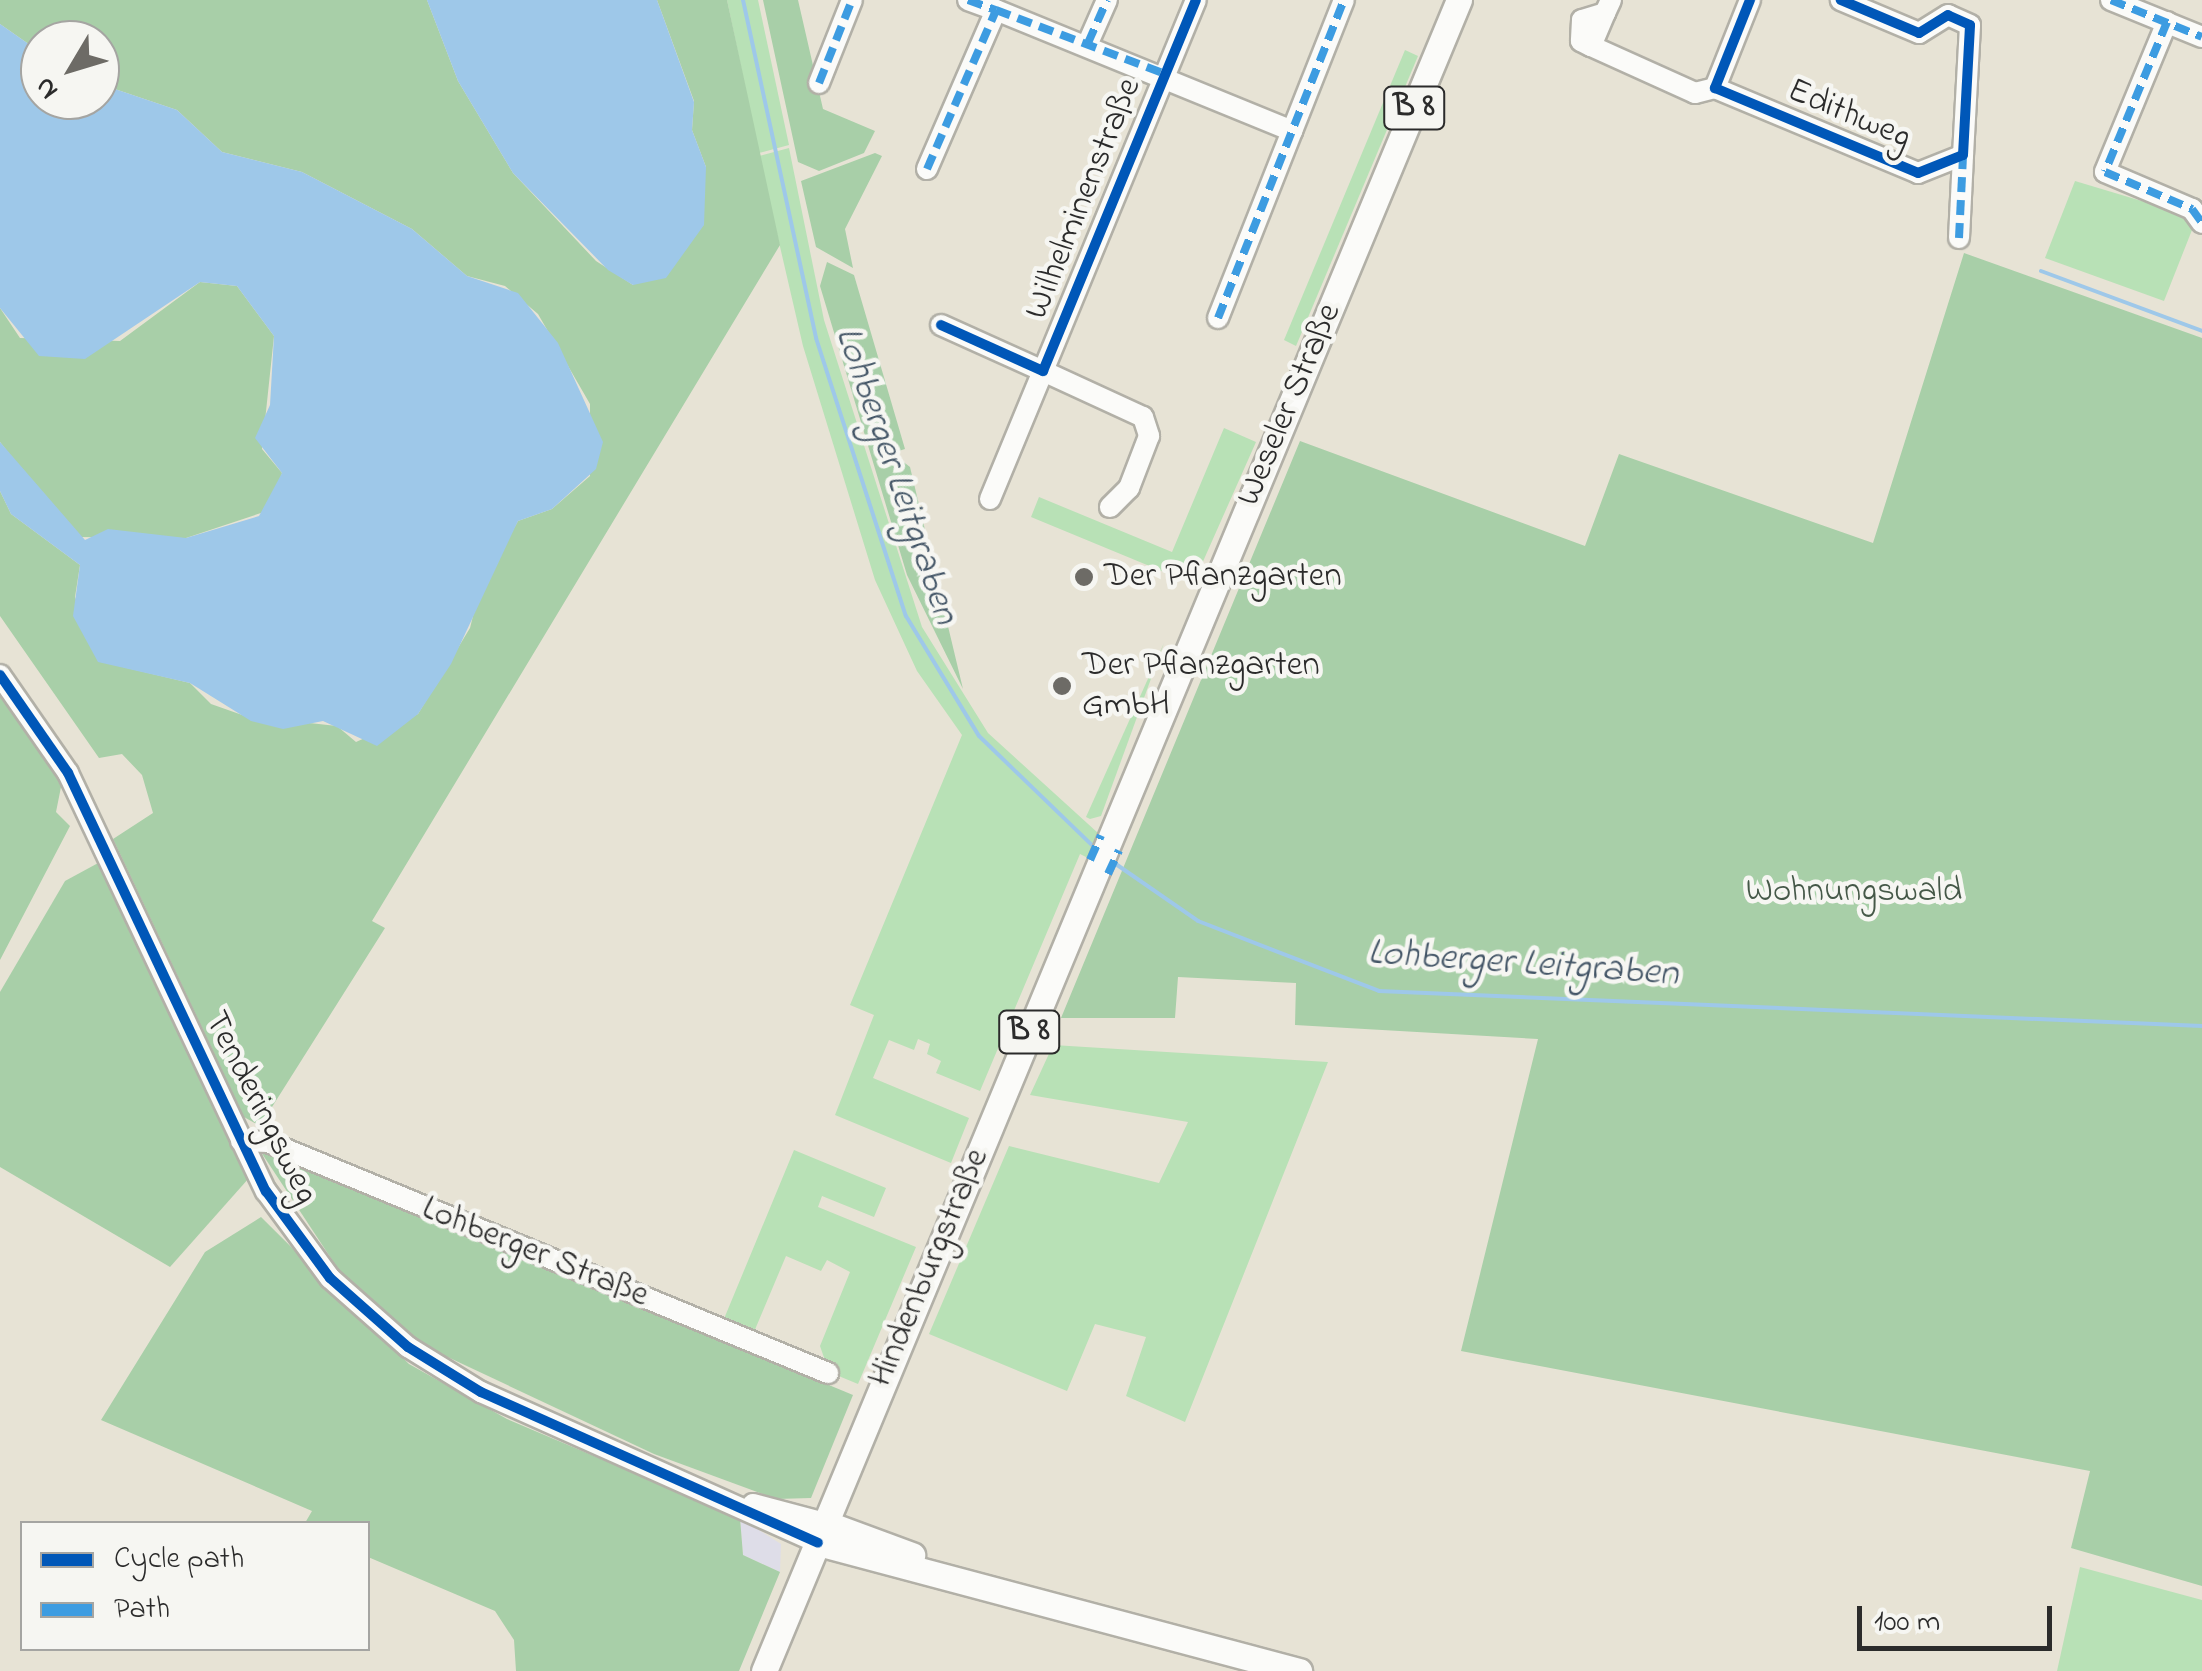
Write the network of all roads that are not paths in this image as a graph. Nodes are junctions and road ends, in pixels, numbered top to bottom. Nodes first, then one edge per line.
1 (852, 0) edge
2 (968, 0) edge
3 (1106, 0) edge
4 (1196, 0) edge
5 (1344, 0) edge
6 (1459, 0) edge
7 (1750, 0) edge
8 (1841, 0) edge
9 (2111, 0) edge
10 (1608, 6) edge
11 (1951, 8) edge
12 (1028, 9) edge
13 (996, 10) junction
14 (2167, 22) junction
15 (2202, 37) edge
16 (1088, 43) junction
17 (1165, 74) junction
18 (819, 83) dead end
19 (1715, 88) junction
20 (1292, 131) junction
21 (1963, 156) junction
22 (927, 170) dead end
23 (2202, 223) edge
24 (1959, 238) dead end
25 (1218, 318) dead end
26 (941, 325) dead end
27 (1043, 371) junction
28 (990, 499) dead end
29 (1110, 507) dead end
30 (0, 675) edge
31 (1098, 866) joint
32 (241, 1141) junction
33 (828, 1373) dead end
34 (822, 1533) junction
35 (764, 1671) edge
36 (1299, 1671) edge

1 - 18 street
2 - 13 street
3 - 16 street
4 - 17 street, Wilhelminenstraße
5 - 20 street
6 - 31 main road, Weseler Straße / B 8
7 - 19 street
8 - 11 street, Edithweg
9 - 14 street
10 - 19 street, Edithweg
11 - 21 street, Edithweg
12 - 13 street
12 - 16 street
13 - 22 street
14 - 15 street
14 - 23 street
16 - 17 street
17 - 20 street
17 - 27 street, Wilhelminenstraße
19 - 21 street, Edithweg
20 - 25 street
21 - 24 street, Edithweg
26 - 27 street, Wilhelminenstraße
27 - 28 street, Wilhelminenstraße
27 - 29 street, Wilhelminenstraße
30 - 32 street, Tenderingsweg
31 - 34 main road, Hindenburgstraße / B 8
32 - 33 street, Lohberger Straße
32 - 34 street, Tenderingsweg
34 - 35 main road, Hindenburgstraße / B 8
34 - 36 main road

